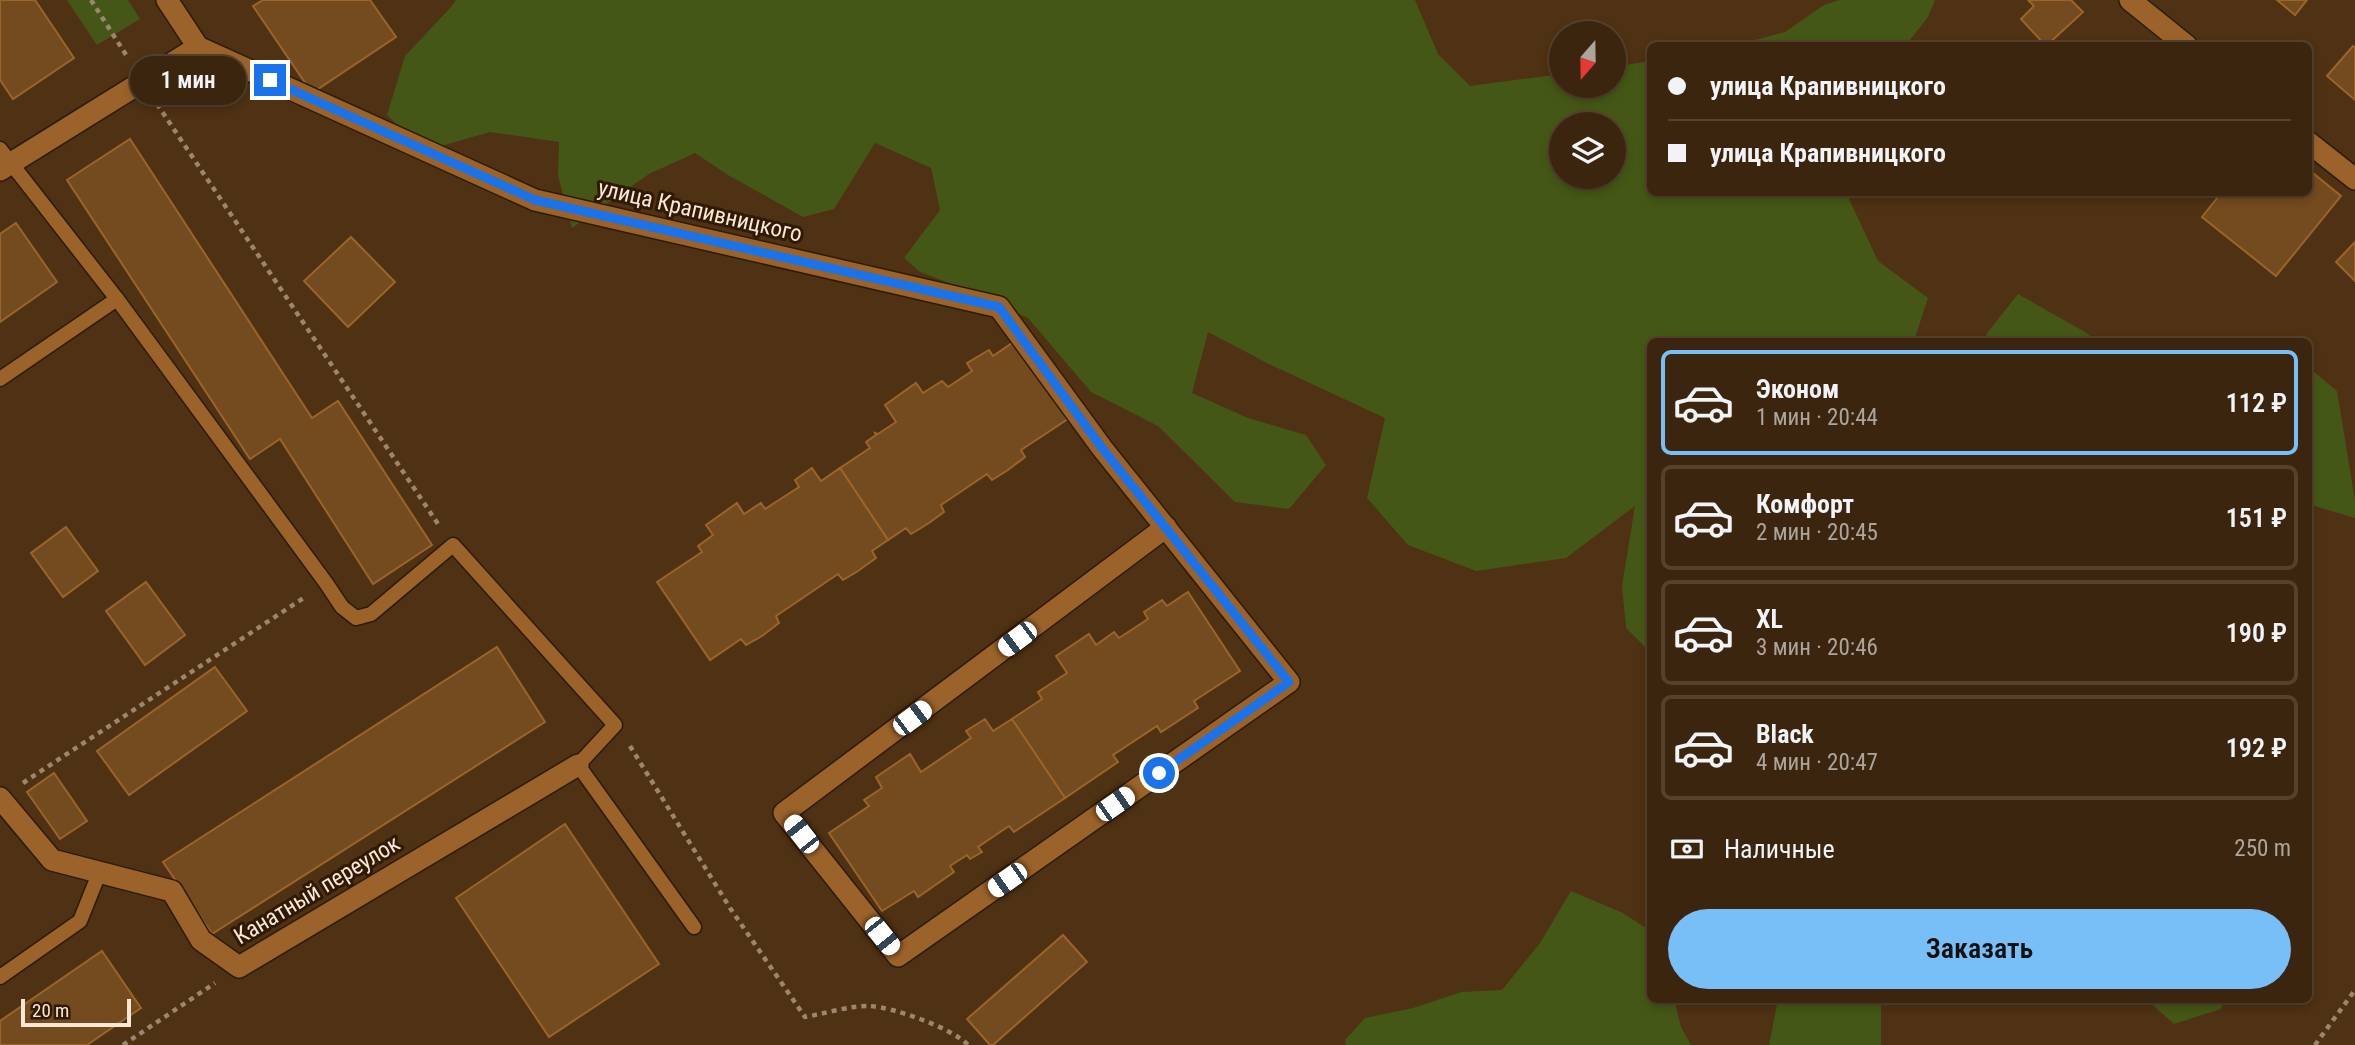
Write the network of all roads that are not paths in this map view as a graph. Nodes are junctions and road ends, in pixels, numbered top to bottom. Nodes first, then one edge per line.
1 (167, 0) edge
2 (2130, 0) edge
3 (2182, 42) edge
4 (198, 47) junction
5 (2312, 145) edge
6 (3, 160) edge
7 (2355, 179) edge
8 (117, 299) junction
9 (0, 379) edge
10 (1166, 527) junction
11 (578, 765) junction
12 (0, 798) edge
13 (100, 871) junction
14 (694, 927) dead end
15 (0, 977) edge

1 - 4 street
2 - 3 street
4 - 6 street
4 - 10 street, улица Крапивницкого
5 - 7 street
6 - 8 lane
8 - 9 lane
8 - 11 lane
10 - 10 street, улица Крапивницкого
11 - 13 street, Канатный переулок
11 - 14 lane
12 - 13 street, Канатный переулок
13 - 15 lane

